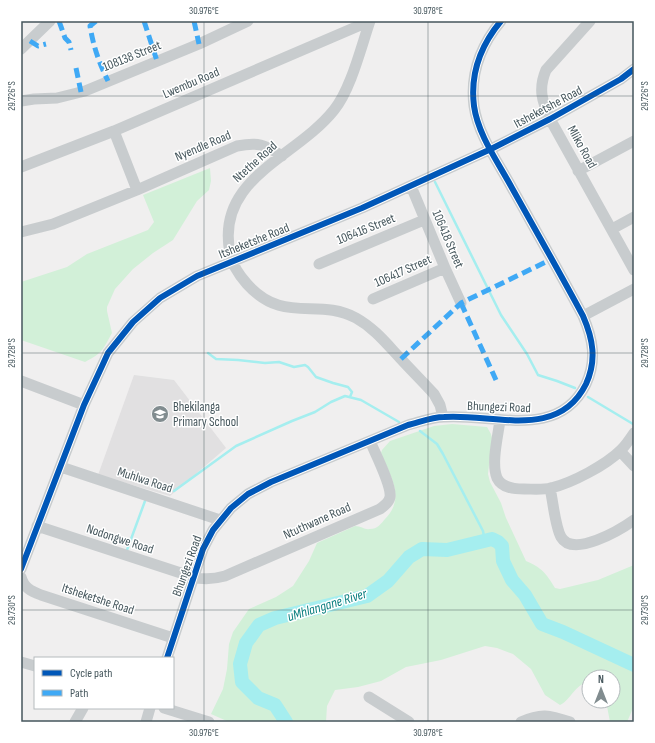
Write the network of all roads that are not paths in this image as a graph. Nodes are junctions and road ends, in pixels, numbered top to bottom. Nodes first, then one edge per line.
1 (50, 21) edge
2 (248, 21) edge
3 (370, 21) edge
4 (501, 21) edge
5 (590, 21) edge
6 (21, 49) edge
7 (634, 69) edge
8 (21, 101) edge
9 (550, 119) junction
10 (114, 131) junction
11 (634, 141) edge
12 (491, 149) junction
13 (282, 156) junction
14 (21, 167) edge
15 (578, 171) junction
16 (411, 186) junction
17 (136, 190) junction
18 (634, 217) edge
19 (424, 220) junction
20 (612, 229) junction
21 (21, 232) edge
22 (232, 262) junction
23 (319, 264) dead end
24 (445, 268) junction
25 (634, 270) edge
26 (634, 289) edge
27 (373, 299) dead end
28 (461, 303) dead end
29 (583, 316) junction
30 (21, 381) edge
31 (84, 405) junction
32 (443, 416) junction
33 (500, 420) junction
34 (634, 434) edge
35 (370, 441) junction
36 (620, 451) junction
37 (634, 466) edge
38 (61, 467) junction
39 (550, 488) junction
40 (220, 520) junction
41 (634, 520) edge
42 (37, 526) junction
43 (21, 569) edge
44 (21, 577) edge
45 (193, 577) junction
46 (173, 638) junction
47 (167, 657) edge
48 (21, 662) edge
49 (34, 666) edge
50 (369, 698) dead end
51 (82, 709) edge
52 (150, 709) edge
53 (167, 709) edge
54 (75, 722) edge
55 (146, 722) edge
56 (209, 722) edge
57 (409, 722) edge
58 (521, 722) edge
59 (570, 722) edge

1 - 6 street
2 - 8 street, 108138 Street
3 - 10 street, Lwembu Road
3 - 13 street, Ntethe Road
4 - 12 street, Bhungezi Road
5 - 9 street, Mliko Road
7 - 9 street, Itsheketshe Road
9 - 12 street, Itsheketshe Road
9 - 15 street, Mliko Road
10 - 14 street, Lwembu Road
10 - 17 street
11 - 15 street
12 - 16 street, Itsheketshe Road
12 - 29 street, Bhungezi Road
13 - 17 street, Nyendle Road
13 - 22 street, Ntethe Road
15 - 20 street, Mliko Road
16 - 19 street, 106418 Street
16 - 22 street, Itsheketshe Road
17 - 21 street, Nyendle Road
18 - 20 street
19 - 23 street, 106416 Street
19 - 24 street, 106418 Street
20 - 25 street, Mliko Road
22 - 31 street, Itsheketshe Road
22 - 32 street, Ntethe Road
24 - 27 street, 106417 Street
24 - 28 street, 106418 Street
26 - 29 street
29 - 33 street, Bhungezi Road
30 - 31 street
31 - 38 street, Itsheketshe Road
32 - 33 street, Bhungezi Road
32 - 35 street, Bhungezi Road
33 - 39 street
34 - 36 street
35 - 40 street, Bhungezi Road
35 - 45 street, Ntuthwane Road
36 - 37 street
36 - 39 street
38 - 40 street, Muhlwa Road
38 - 42 street, Itsheketshe Road
39 - 41 street
40 - 45 street, Bhungezi Road
42 - 43 street, Itsheketshe Road
42 - 45 street, Nodongwe Road
44 - 46 street, Itsheketshe Road
45 - 46 street, Bhungezi Road
46 - 47 street, Bhungezi Road
48 - 49 street
50 - 57 street
51 - 54 street
52 - 55 street
53 - 56 street
58 - 59 street

